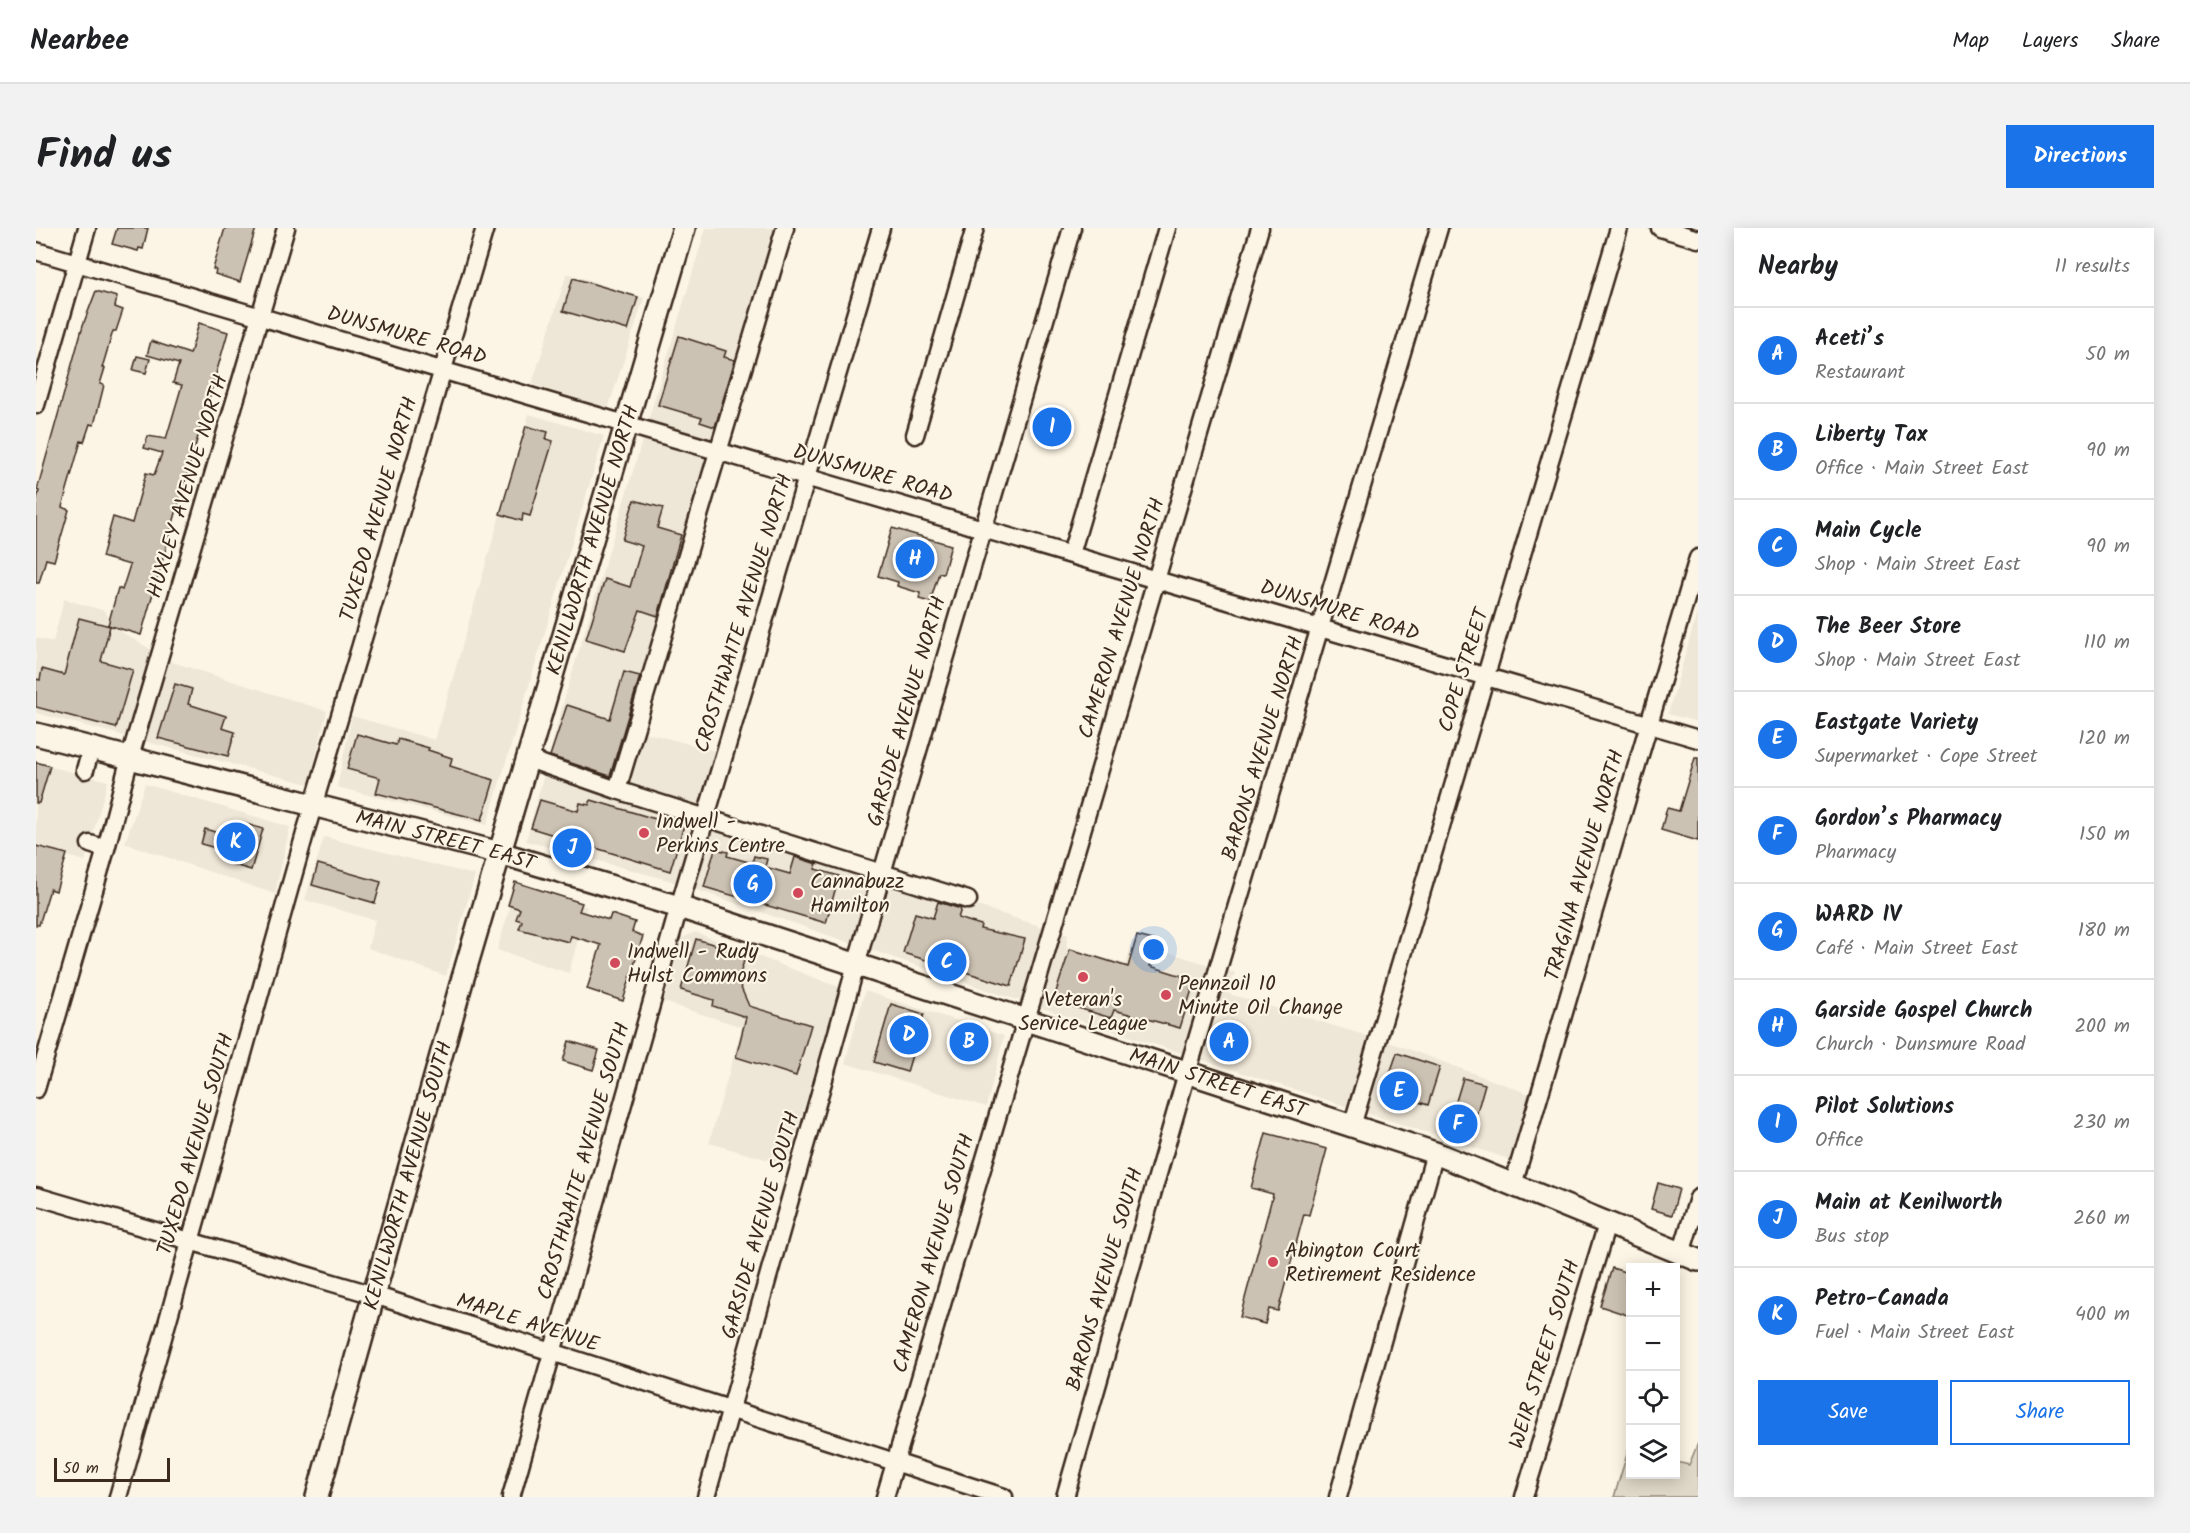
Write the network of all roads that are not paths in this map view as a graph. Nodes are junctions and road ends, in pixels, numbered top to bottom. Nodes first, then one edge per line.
1 (87, 228) edge
2 (286, 228) edge
3 (485, 228) edge
4 (684, 228) edge
5 (785, 228) edge
6 (881, 228) edge
7 (975, 228) edge
8 (1072, 228) edge
9 (1167, 228) edge
10 (1260, 228) edge
11 (1439, 228) edge
12 (1619, 228) edge
13 (1660, 228) edge
14 (1698, 239) edge
15 (36, 251) edge
16 (77, 263) junction
17 (260, 316) junction
18 (443, 369) junction
19 (36, 405) edge
20 (626, 423) junction
21 (915, 435) dead end
22 (718, 451) junction
23 (807, 477) junction
24 (984, 527) junction
25 (1071, 554) junction
26 (1698, 558) edge
27 (1156, 579) junction
28 (1321, 629) junction
29 (1485, 677) junction
30 (1649, 725) junction
31 (36, 734) edge
32 (1698, 739) edge
33 (91, 748) junction
34 (130, 757) junction
35 (528, 759) junction
36 (85, 770) dead end
37 (617, 790) junction
38 (314, 803) junction
39 (706, 817) junction
40 (500, 853) junction
41 (882, 873) junction
42 (968, 900) dead end
43 (679, 907) junction
44 (857, 966) junction
45 (1025, 1021) junction
46 (1187, 1073) junction
47 (36, 1089) edge
48 (1352, 1126) junction
49 (1435, 1153) junction
50 (1513, 1185) junction
51 (36, 1196) edge
52 (1698, 1198) edge
53 (1607, 1224) junction
54 (191, 1241) junction
55 (1690, 1257) edge
56 (374, 1295) junction
57 (551, 1353) junction
58 (730, 1411) junction
59 (895, 1462) junction
60 (118, 1497) edge
61 (317, 1497) edge
62 (511, 1497) edge
63 (706, 1497) edge
64 (885, 1497) edge
65 (1004, 1497) edge
66 (1065, 1497) edge
67 (1338, 1497) edge
68 (1524, 1497) edge

1 - 16 street
2 - 17 street, HUXLEY AVENUE NORTH
3 - 18 street, TUXEDO AVENUE NORTH
4 - 20 main road, KENILWORTH AVENUE NORTH
5 - 22 street
6 - 23 street, CROSTHWAITE AVENUE NORTH
7 - 21 street
8 - 24 street, GARSIDE AVENUE NORTH
9 - 25 street
10 - 27 street, CAMERON AVENUE NORTH
11 - 28 street, BARONS AVENUE NORTH
12 - 29 street, COPE STREET
13 - 14 street
15 - 16 street, DUNSMURE ROAD
16 - 17 street, DUNSMURE ROAD
16 - 19 street
17 - 18 street, DUNSMURE ROAD
17 - 34 street, HUXLEY AVENUE NORTH
18 - 20 street, DUNSMURE ROAD
18 - 38 street, TUXEDO AVENUE NORTH
20 - 22 street, DUNSMURE ROAD
20 - 35 main road, KENILWORTH AVENUE NORTH
22 - 23 street, DUNSMURE ROAD
22 - 37 street
23 - 24 street, DUNSMURE ROAD
23 - 39 street, CROSTHWAITE AVENUE NORTH
24 - 25 street, DUNSMURE ROAD
24 - 41 street, GARSIDE AVENUE NORTH
25 - 27 street, DUNSMURE ROAD
26 - 30 street, TRAGINA AVENUE NORTH
27 - 28 street, DUNSMURE ROAD
27 - 45 street, CAMERON AVENUE NORTH
28 - 29 street, DUNSMURE ROAD
28 - 46 street, BARONS AVENUE NORTH
29 - 30 street, DUNSMURE ROAD
29 - 48 street, COPE STREET
30 - 32 street, DUNSMURE ROAD
30 - 50 street, TRAGINA AVENUE NORTH
31 - 33 main road, MAIN STREET EAST
33 - 34 main road, MAIN STREET EAST
33 - 36 street
34 - 38 main road, MAIN STREET EAST
34 - 47 street, HUXLEY AVENUE NORTH
35 - 37 street
35 - 40 main road, KENILWORTH AVENUE NORTH
37 - 39 street
38 - 40 main road, MAIN STREET EAST
38 - 54 street, TUXEDO AVENUE SOUTH
39 - 41 street
39 - 43 street, CROSTHWAITE AVENUE NORTH
40 - 43 main road, MAIN STREET EAST
40 - 56 main road, KENILWORTH AVENUE SOUTH
41 - 42 street
41 - 44 street, GARSIDE AVENUE NORTH
43 - 44 main road, MAIN STREET EAST
43 - 57 street, CROSTHWAITE AVENUE SOUTH
44 - 45 main road, MAIN STREET EAST
44 - 58 street, GARSIDE AVENUE SOUTH
45 - 46 main road, MAIN STREET EAST
45 - 59 street, CAMERON AVENUE SOUTH
46 - 48 main road, MAIN STREET EAST
46 - 66 street, BARONS AVENUE SOUTH
48 - 49 main road, MAIN STREET EAST
49 - 50 main road, MAIN STREET EAST
49 - 67 street
50 - 53 main road, MAIN STREET EAST
51 - 54 street, MAPLE AVENUE
52 - 55 street
53 - 55 main road, MAIN STREET EAST
53 - 68 street, WEIR STREET SOUTH
54 - 56 street, MAPLE AVENUE
54 - 60 street, TUXEDO AVENUE SOUTH
56 - 57 street, MAPLE AVENUE
56 - 61 main road, KENILWORTH AVENUE SOUTH
57 - 58 street, MAPLE AVENUE
57 - 62 street, CROSTHWAITE AVENUE SOUTH
58 - 59 street, MAPLE AVENUE
58 - 63 street, GARSIDE AVENUE SOUTH
59 - 64 street, CAMERON AVENUE SOUTH
59 - 65 street, MAPLE AVENUE

